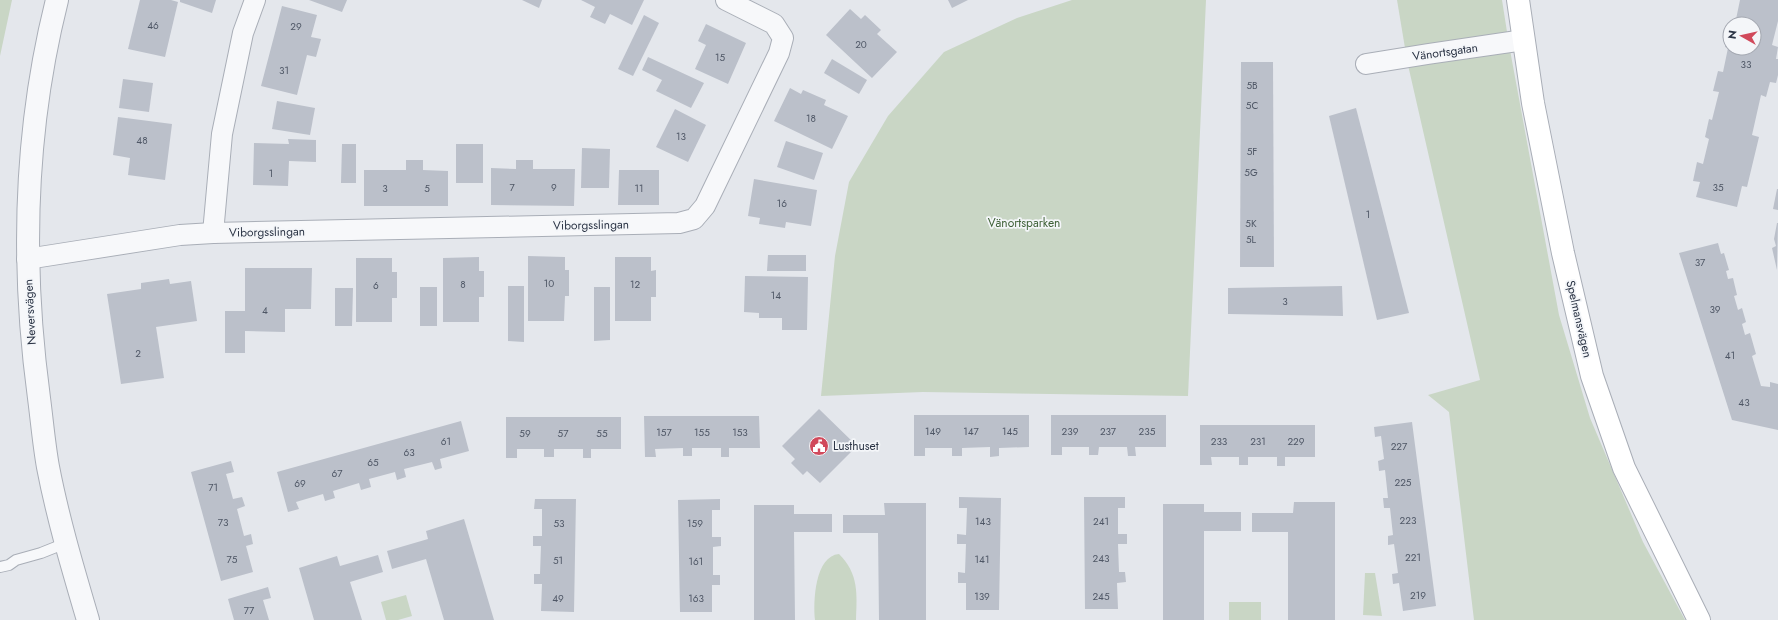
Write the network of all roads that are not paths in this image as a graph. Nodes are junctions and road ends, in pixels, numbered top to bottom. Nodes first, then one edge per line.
1 (57, 0) edge
2 (254, 0) edge
3 (726, 0) edge
4 (1518, 0) edge
5 (1524, 40) junction
6 (1366, 64) dead end
7 (213, 233) junction
8 (27, 259) junction
9 (66, 543) junction
10 (0, 567) edge
11 (88, 620) edge
12 (1699, 620) edge

1 - 8 street, Neversvägen
2 - 7 street, Viborgsslingan
3 - 7 street, Viborgsslingan
4 - 5 main road, Spelmansvägen
5 - 6 street, Vänortsgatan
5 - 12 main road, Spelmansvägen
7 - 8 street, Viborgsslingan
8 - 9 street, Neversvägen
9 - 10 lane
9 - 11 street, Neversvägen

